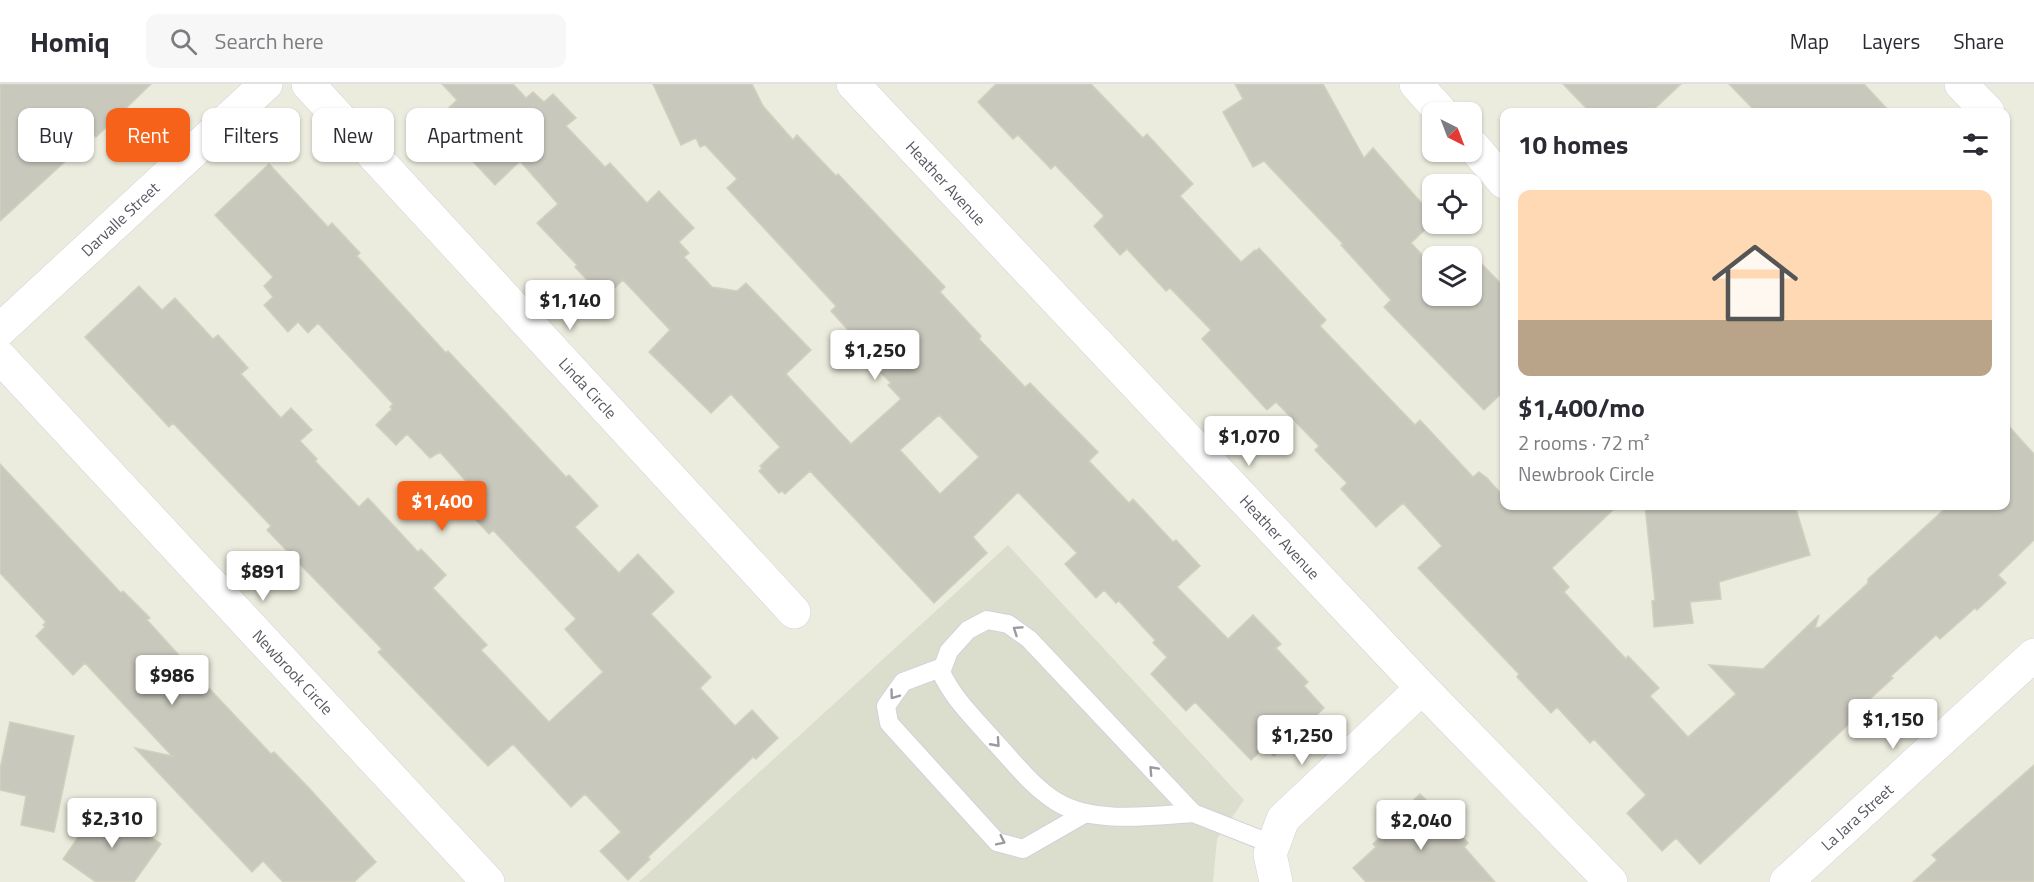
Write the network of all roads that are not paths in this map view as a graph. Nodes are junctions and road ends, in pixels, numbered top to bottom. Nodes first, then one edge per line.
1 (266, 84) edge
2 (308, 84) edge
3 (853, 84) edge
4 (1416, 84) edge
5 (1961, 84) edge
6 (1433, 102) edge
7 (1984, 108) edge
8 (1482, 157) edge
9 (1500, 178) edge
10 (0, 330) edge
11 (0, 357) edge
12 (794, 612) dead end
13 (2034, 655) edge
14 (943, 667) junction
15 (1422, 688) junction
16 (1193, 813) junction
17 (1084, 814) junction
18 (1274, 845) junction
19 (488, 882) edge
20 (1276, 882) edge
21 (1611, 882) edge
22 (1786, 882) edge

1 - 10 street, Darvalle Street
2 - 12 street, Linda Circle
3 - 15 street, Heather Avenue
4 - 6 street
5 - 7 street
8 - 9 street
11 - 19 street, Newbrook Circle
13 - 22 street, La Jara Street
16 -> 14 lane
14 -> 17 lane
14 -> 17 lane
15 - 18 street
15 - 21 street, Heather Avenue
16 - 17 lane
16 - 18 lane
18 - 20 street

